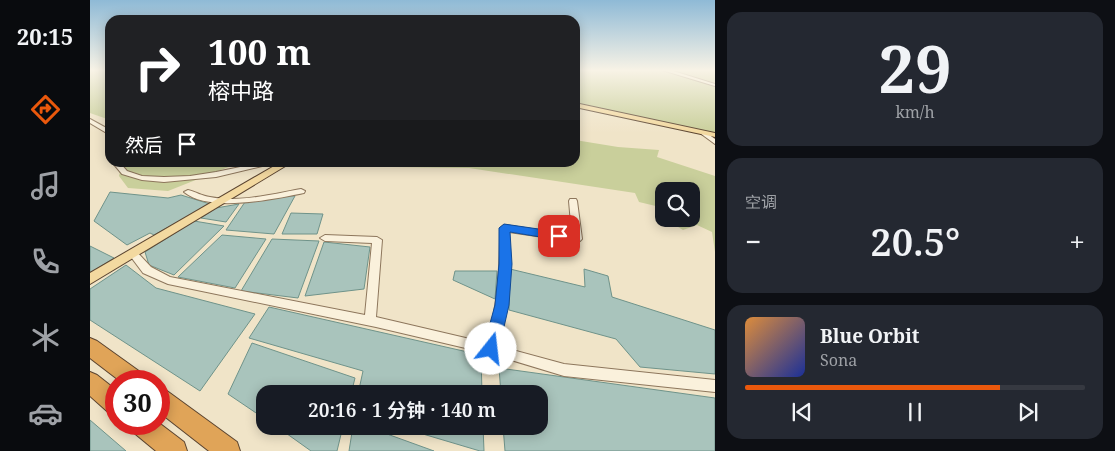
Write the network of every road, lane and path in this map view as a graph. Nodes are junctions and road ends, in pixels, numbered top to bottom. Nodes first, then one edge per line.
1 (580, 106) edge
2 (90, 121) edge
3 (105, 130) edge
4 (702, 132) junction
5 (715, 135) edge
6 (715, 142) edge
7 (119, 167) edge
8 (254, 167) edge
9 (280, 167) edge
10 (301, 191) dead end
11 (188, 192) dead end
12 (573, 201) dead end
13 (220, 202) junction
14 (325, 238) dead end
15 (133, 253) junction
16 (90, 279) edge
17 (370, 321) junction
18 (90, 347) edge
19 (491, 349) junction
20 (121, 370) edge
21 (90, 382) edge
22 (715, 386) edge
23 (105, 395) edge
24 (170, 406) edge
25 (155, 435) edge
26 (175, 451) edge
27 (228, 451) edge

1 - 4 main road
2 - 3 street
4 - 5 main road
4 - 6 street
7 - 8 street
9 - 13 main road
10 - 13 street
11 - 13 street
12 - 19 street
13 - 15 main road
14 - 17 street
15 - 16 main road
15 - 17 street
17 - 19 street
18 - 20 highway
19 - 22 street
21 - 23 highway
24 - 27 highway
25 - 26 highway

